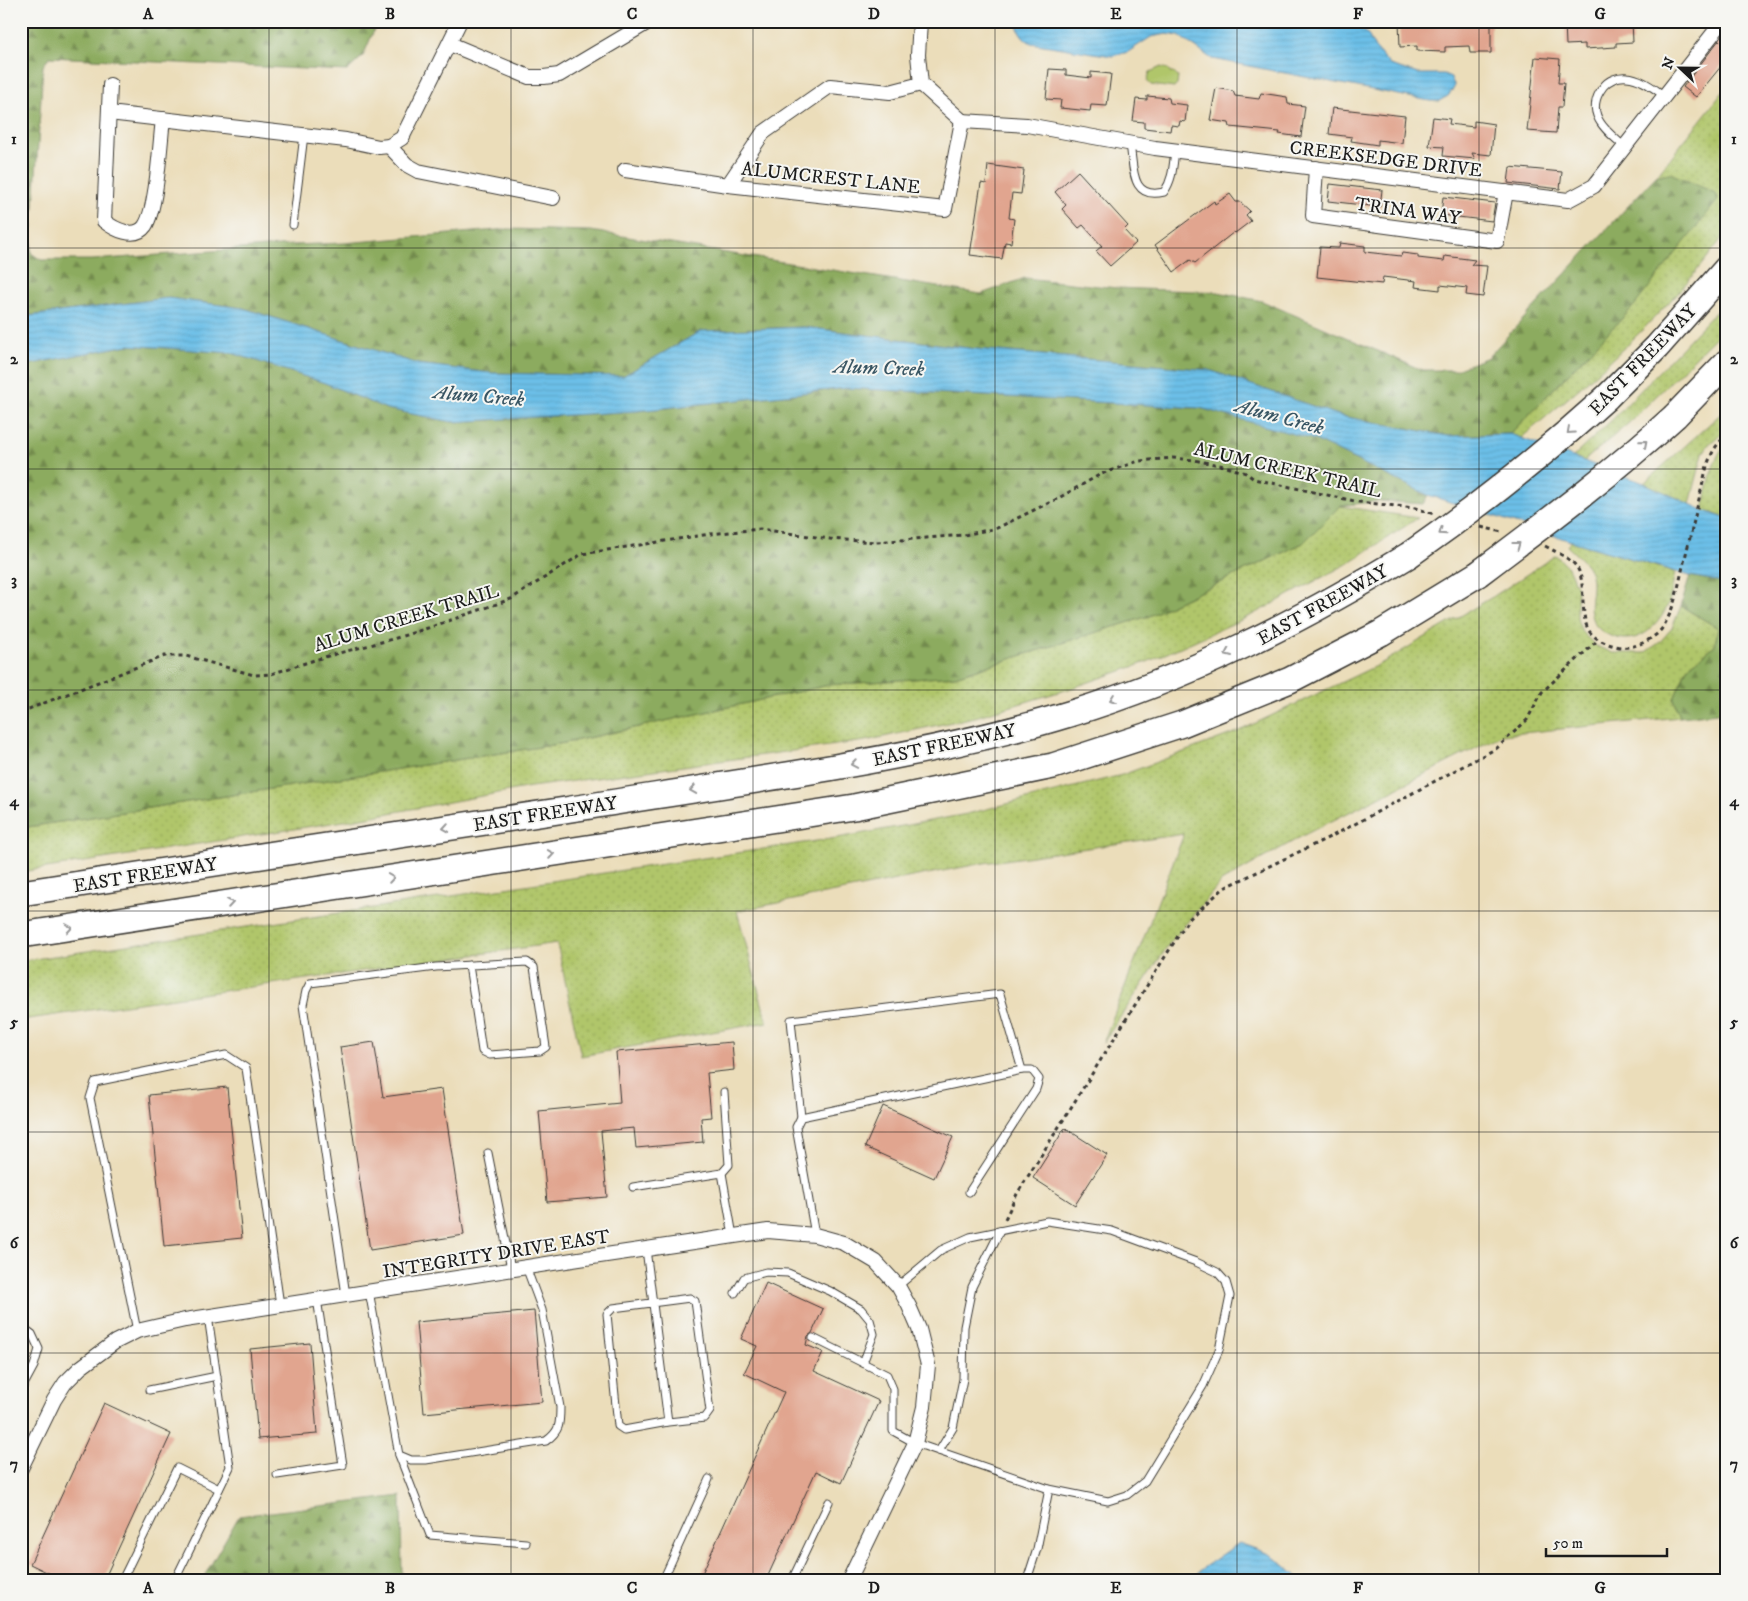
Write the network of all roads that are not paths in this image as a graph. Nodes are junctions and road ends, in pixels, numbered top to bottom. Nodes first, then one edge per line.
1 (460, 21) edge
2 (650, 21) edge
3 (920, 21) edge
4 (1723, 21) edge
5 (450, 44) junction
6 (921, 84) junction
7 (110, 85) dead end
8 (1665, 96) junction
9 (109, 113) junction
10 (163, 119) junction
11 (962, 122) junction
12 (304, 136) junction
13 (1130, 143) junction
14 (389, 146) junction
15 (1625, 147) junction
16 (1174, 150) junction
17 (1316, 168) junction
18 (625, 170) dead end
19 (728, 185) junction
20 (1506, 192) junction
21 (553, 198) dead end
22 (293, 224) dead end
23 (1727, 268) edge
24 (1727, 362) edge
25 (1727, 377) edge
26 (1675, 416) junction
27 (21, 893) edge
28 (21, 935) edge
29 (468, 966) junction
30 (1022, 1070) junction
31 (724, 1092) dead end
32 (802, 1117) junction
33 (488, 1153) dead end
34 (722, 1173) junction
35 (633, 1187) dead end
36 (968, 1192) dead end
37 (1000, 1231) junction
38 (815, 1235) junction
39 (733, 1236) junction
40 (646, 1249) junction
41 (526, 1267) junction
42 (511, 1269) junction
43 (896, 1284) junction
44 (369, 1291) junction
45 (735, 1293) dead end
46 (346, 1295) junction
47 (317, 1299) junction
48 (653, 1303) junction
49 (280, 1305) junction
50 (208, 1316) junction
51 (21, 1326) edge
52 (137, 1331) junction
53 (813, 1338) dead end
54 (863, 1363) junction
55 (217, 1376) junction
56 (21, 1390) edge
57 (149, 1390) dead end
58 (668, 1422) junction
59 (914, 1443) junction
60 (940, 1451) junction
61 (399, 1455) junction
62 (21, 1468) edge
63 (277, 1475) dead end
64 (709, 1479) dead end
65 (1049, 1489) junction
66 (219, 1490) junction
67 (829, 1502) dead end
68 (526, 1543) dead end
69 (132, 1580) edge
70 (175, 1580) edge
71 (663, 1580) edge
72 (792, 1580) edge
73 (849, 1580) edge
74 (1028, 1580) edge

1 - 5 street
2 - 5 street
3 - 6 street
4 - 8 street, CREEKSEDGE DRIVE
5 - 14 street
6 - 11 street
6 - 19 street
7 - 9 street
8 - 15 street, CREEKSEDGE DRIVE
8 - 15 lane
9 - 10 street
9 - 10 street
10 - 12 street
11 - 13 street, CREEKSEDGE DRIVE
11 - 19 street, ALUMCREST LANE
12 - 14 street
12 - 22 lane
13 - 16 street, CREEKSEDGE DRIVE
13 - 16 lane
14 - 21 street
15 - 20 street, CREEKSEDGE DRIVE
16 - 17 street, CREEKSEDGE DRIVE
17 - 20 street, CREEKSEDGE DRIVE
17 - 20 street, TRINA WAY
18 - 19 street, ALUMCREST LANE
23 -> 27 highway, EAST FREEWAY, bridge
24 - 26 highway
25 - 26 highway
28 -> 26 highway, bridge
29 - 29 lane
29 - 46 lane
30 - 32 lane
30 - 32 lane
30 - 36 lane
31 - 34 lane
32 - 38 lane
33 - 42 lane
34 - 35 lane
34 - 39 lane
37 - 43 lane
37 - 60 lane
37 - 65 lane
38 - 39 street, INTEGRITY DRIVE EAST
38 - 43 street, INTEGRITY DRIVE EAST
39 - 40 street, INTEGRITY DRIVE EAST
40 - 41 street, INTEGRITY DRIVE EAST
40 - 48 lane
41 - 42 street, INTEGRITY DRIVE EAST
41 - 61 lane
42 - 44 street, INTEGRITY DRIVE EAST
43 - 59 street, INTEGRITY DRIVE EAST
44 - 46 street, INTEGRITY DRIVE EAST
44 - 61 lane
45 - 54 lane
46 - 47 street, INTEGRITY DRIVE EAST
47 - 49 street, INTEGRITY DRIVE EAST
47 - 63 lane
48 - 58 lane
48 - 58 lane
48 - 58 lane
49 - 50 street, INTEGRITY DRIVE EAST
49 - 52 lane
50 - 52 street, INTEGRITY DRIVE EAST
50 - 55 lane
51 - 56 lane
52 - 62 street, INTEGRITY DRIVE EAST
53 - 54 lane
54 - 59 lane
55 - 57 lane
55 - 66 lane
59 - 60 lane
59 - 73 street, INTEGRITY DRIVE EAST
60 - 65 lane
61 - 68 lane
64 - 71 lane
65 - 74 lane
66 - 69 lane
66 - 70 lane
67 - 72 lane

